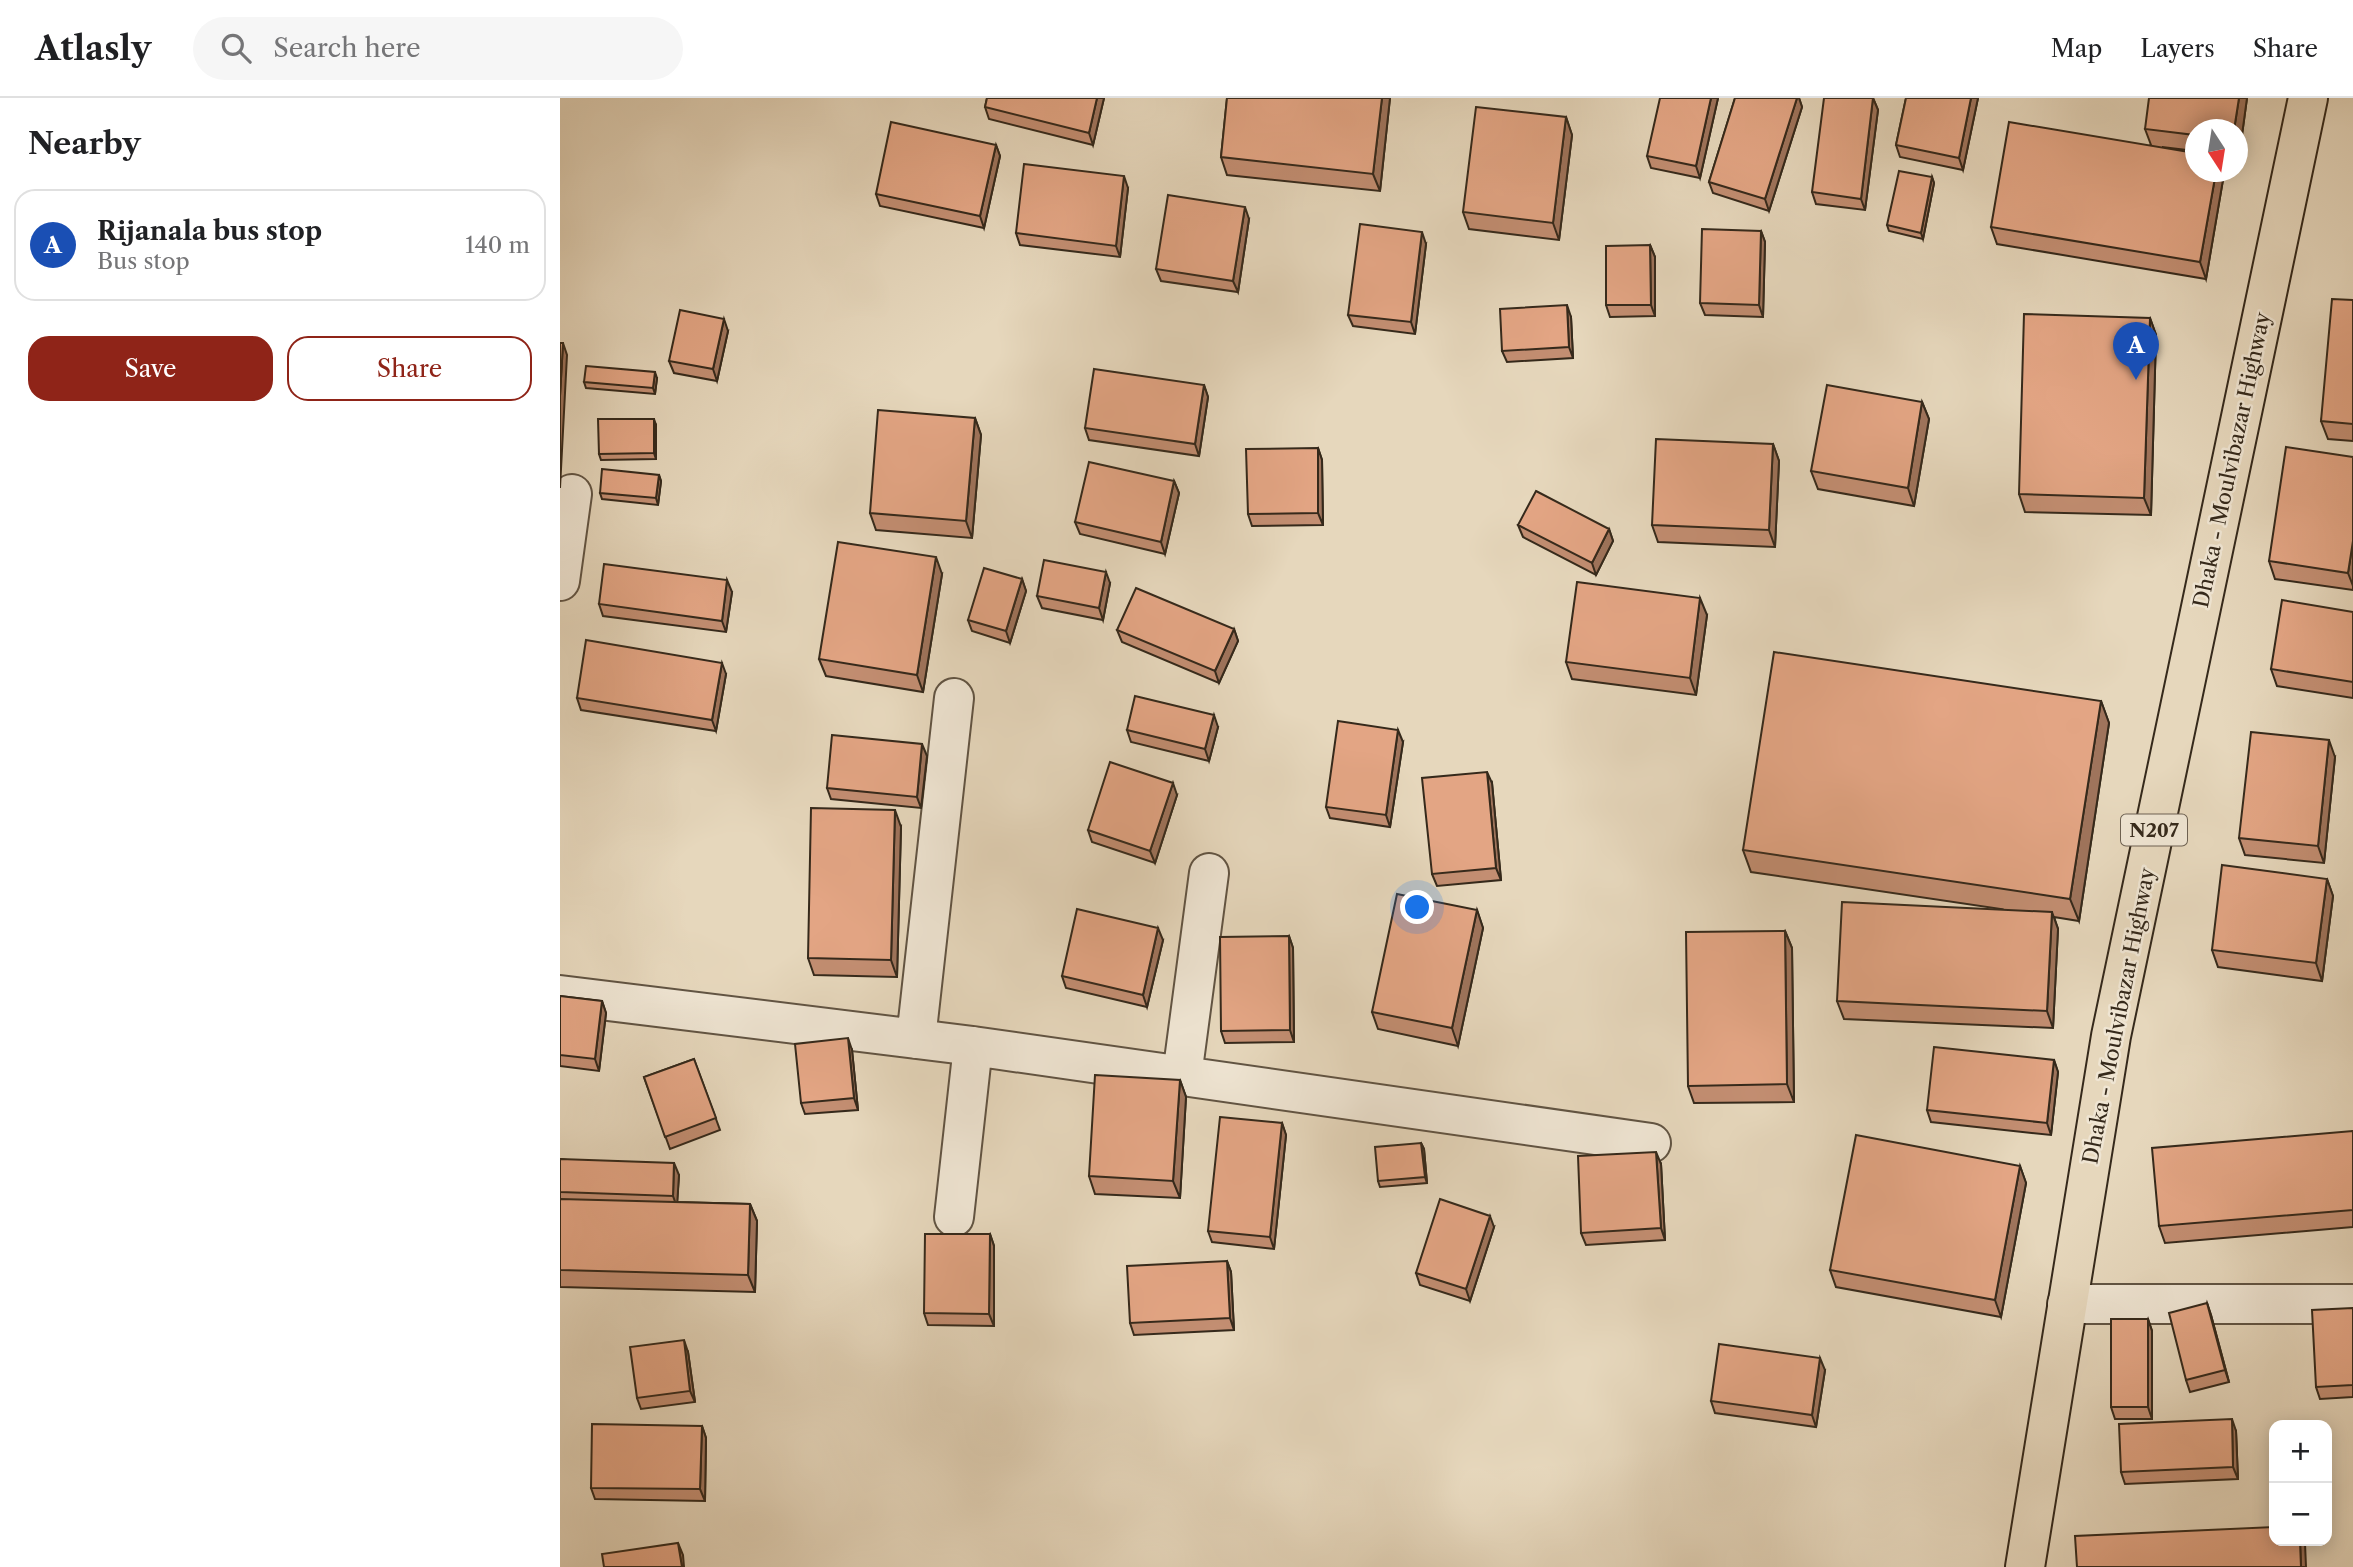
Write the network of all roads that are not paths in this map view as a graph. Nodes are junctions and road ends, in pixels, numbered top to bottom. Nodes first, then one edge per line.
1 (2308, 98) edge
2 (572, 494) dead end
3 (561, 570) edge
4 (954, 698) dead end
5 (1209, 873) dead end
6 (560, 995) edge
7 (916, 1040) junction
8 (972, 1046) junction
9 (1182, 1076) junction
10 (1651, 1143) dead end
11 (954, 1217) dead end
12 (2067, 1304) junction
13 (2353, 1304) edge
14 (2025, 1567) edge

1 - 12 highway, Dhaka - Moulvibazar Highway / N207
2 - 3 street
4 - 7 street
5 - 9 street
6 - 7 street
7 - 8 street
8 - 9 street
8 - 11 street
9 - 10 street
12 - 13 street
12 - 14 highway, Dhaka - Moulvibazar Highway / N207

